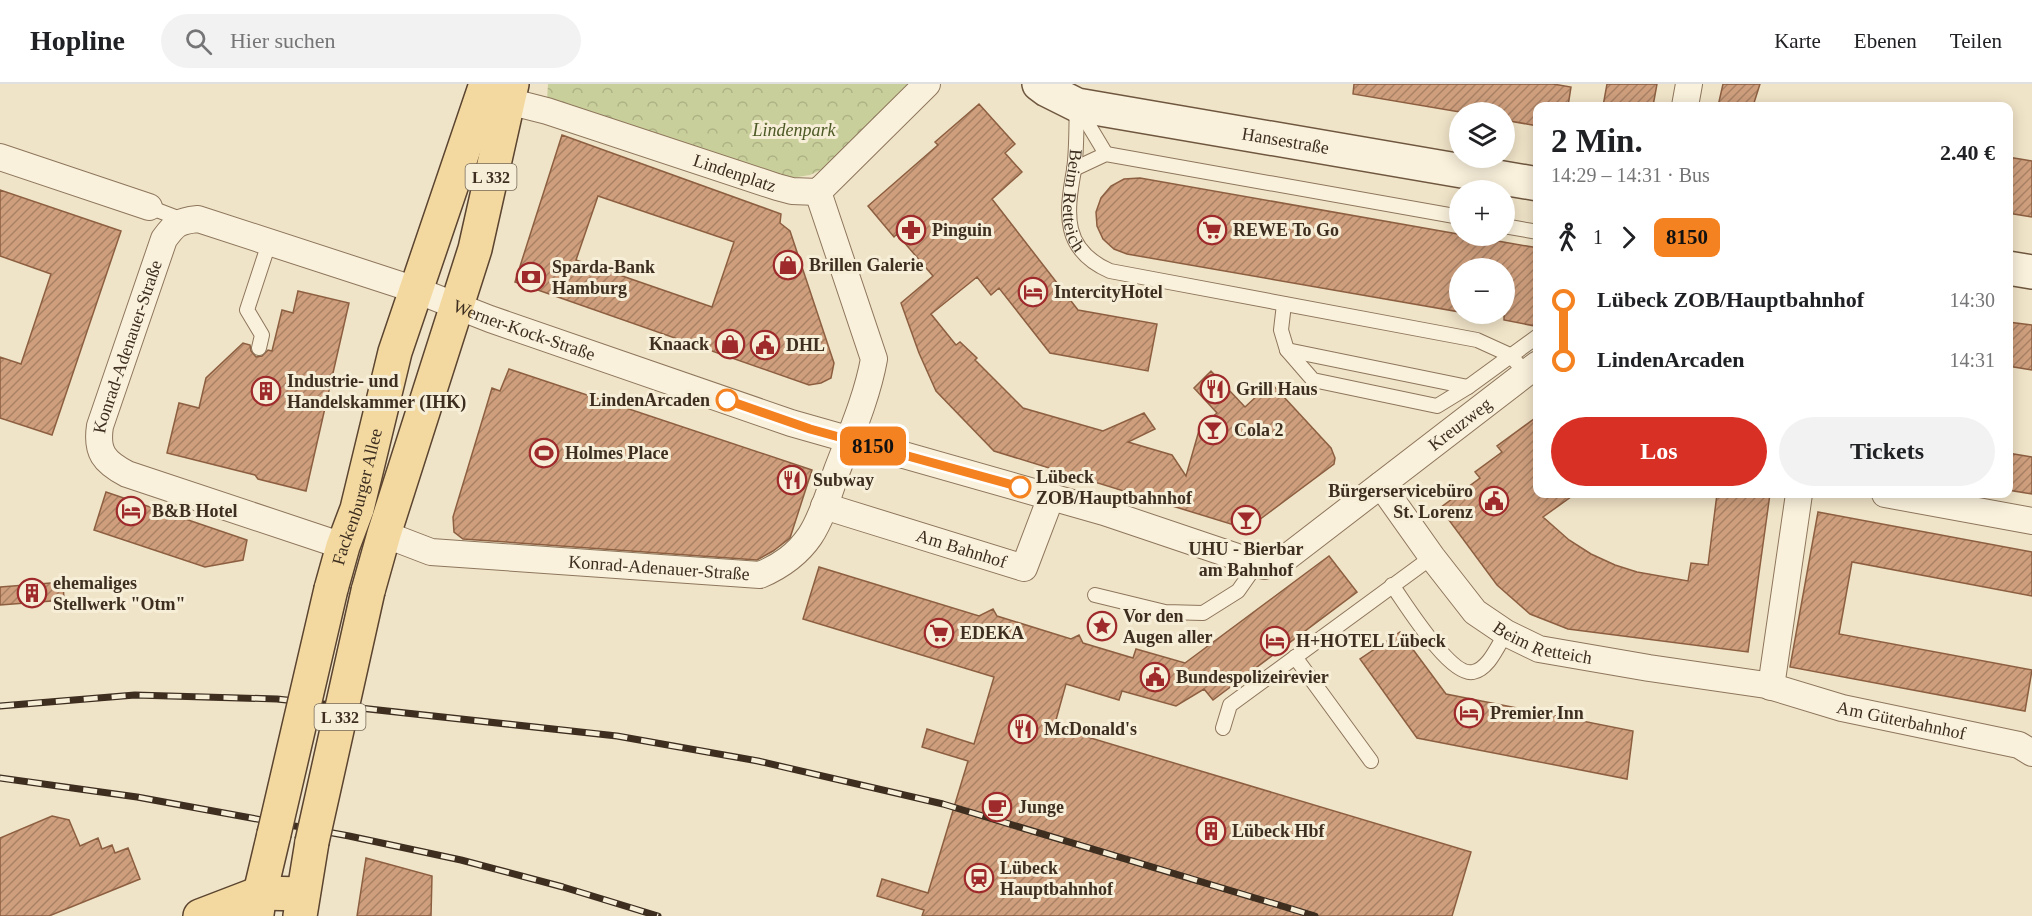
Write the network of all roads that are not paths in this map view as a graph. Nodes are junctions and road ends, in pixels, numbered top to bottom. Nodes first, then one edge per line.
1 (927, 84) edge
2 (1039, 84) edge
3 (1689, 84) edge
4 (502, 90) edge
5 (1686, 102) edge
6 (1077, 105) junction
7 (1106, 154) junction
8 (0, 158) edge
9 (1074, 169) junction
10 (1533, 183) edge
11 (818, 192) junction
12 (149, 207) joint
13 (1449, 216) edge
14 (190, 220) junction
15 (1515, 227) edge
16 (1533, 230) edge
17 (269, 243) junction
18 (2013, 268) edge
19 (2032, 272) edge
20 (416, 290) junction
21 (1284, 304) junction
22 (456, 306) junction
23 (1533, 346) edge
24 (259, 348) dead end
25 (1287, 350) junction
26 (1524, 364) edge
27 (1468, 387) junction
28 (1437, 406) junction
29 (1455, 429) junction
30 (849, 440) junction
31 (1381, 485) junction
32 (1051, 496) junction
33 (1799, 498) edge
34 (1907, 498) edge
35 (824, 506) junction
36 (2032, 521) edge
37 (384, 534) junction
38 (343, 546) junction
39 (1432, 557) junction
40 (1257, 564) junction
41 (1392, 585) junction
42 (1095, 595) dead end
43 (1506, 633) junction
44 (1295, 657) junction
45 (1771, 687) junction
46 (1223, 728) dead end
47 (2032, 753) edge
48 (1371, 760) dead end
49 (258, 904) edge
50 (302, 905) edge
51 (200, 916) edge

1 - 11 street
2 - 6 street, Hansestraße
3 - 5 street
4 - 11 street, Lindenplatz
4 - 20 main road, Fackenburger Allee / L 332
4 - 22 main road, Fackenburger Allee / L 332
6 - 7 lane
6 - 9 lane, Beim Retteich
6 - 10 street, Hansestraße
7 - 9 lane
7 - 13 lane
8 - 12 street
9 - 21 lane, Beim Retteich
11 - 30 street, Konrad-Adenauer-Straße
12 - 14 lane
14 - 17 street, Werner-Kock-Straße
14 - 38 street, Konrad-Adenauer-Straße
15 - 16 lane
17 - 20 street, Werner-Kock-Straße
17 - 24 lane
18 - 19 street
20 - 22 street, Werner-Kock-Straße
20 - 38 main road, Fackenburger Allee / L 332
21 - 25 lane
21 - 26 lane, Beim Retteich
22 - 30 street, Werner-Kock-Straße
22 - 37 main road, Fackenburger Allee / L 332
23 - 26 lane
25 - 27 lane
25 - 28 lane
26 - 27 lane
26 - 29 street, Kreuzweg
27 - 28 lane
28 - 29 lane
29 - 31 street, Kreuzweg
30 - 32 street
30 - 35 street, Konrad-Adenauer-Straße
31 - 39 street, Beim Retteich
31 - 40 street
32 - 35 street, Am Bahnhof
32 - 40 street
33 - 45 street
34 - 36 street
35 - 37 street, Konrad-Adenauer-Straße
37 - 50 main road, Fackenburger Allee / L 332, bridge
38 - 49 main road, Fackenburger Allee / L 332, bridge
39 - 41 lane
39 - 43 street, Beim Retteich
40 - 42 lane
41 - 43 lane
41 - 44 lane
43 - 45 street, Beim Retteich
44 - 46 lane
44 - 48 lane
45 - 47 street, Am Güterbahnhof
49 - 50 main road
49 - 51 main road

